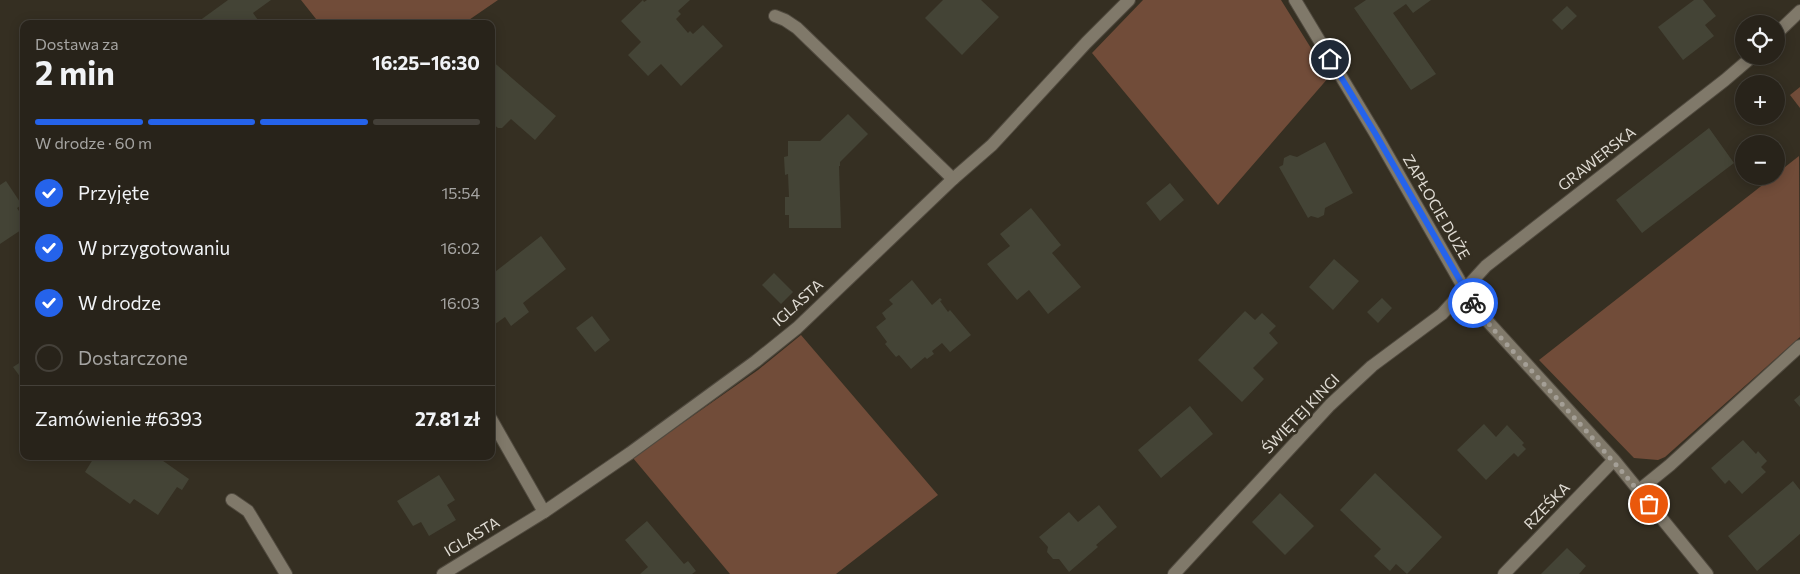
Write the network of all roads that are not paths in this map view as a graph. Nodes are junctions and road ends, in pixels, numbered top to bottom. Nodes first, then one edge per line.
1 (1129, 0) edge
2 (1295, 0) edge
3 (1800, 11) edge
4 (775, 16) dead end
5 (1785, 25) edge
6 (1742, 65) edge
7 (953, 179) junction
8 (1465, 290) junction
9 (1800, 346) edge
10 (495, 426) edge
11 (1614, 460) junction
12 (1638, 491) junction
13 (232, 500) dead end
14 (544, 512) junction
15 (286, 574) edge
16 (443, 574) edge
17 (1174, 574) edge
18 (1504, 574) edge
19 (1707, 574) edge

1 - 7 street, IGLASTA
2 - 8 street, ZAPŁOCIE DUŻE
3 - 5 street
4 - 7 street
6 - 8 street, GRAWERSKA
7 - 14 street, IGLASTA
8 - 11 street, ZAPŁOCIE DUŻE
8 - 17 street, ŚWIĘTEJ KINGI
9 - 12 street
10 - 14 street
11 - 12 street, ZAPŁOCIE DUŻE
11 - 18 street, RZEŚKA
12 - 19 street, ZAPŁOCIE DUŻE
13 - 15 street
14 - 16 street, IGLASTA

